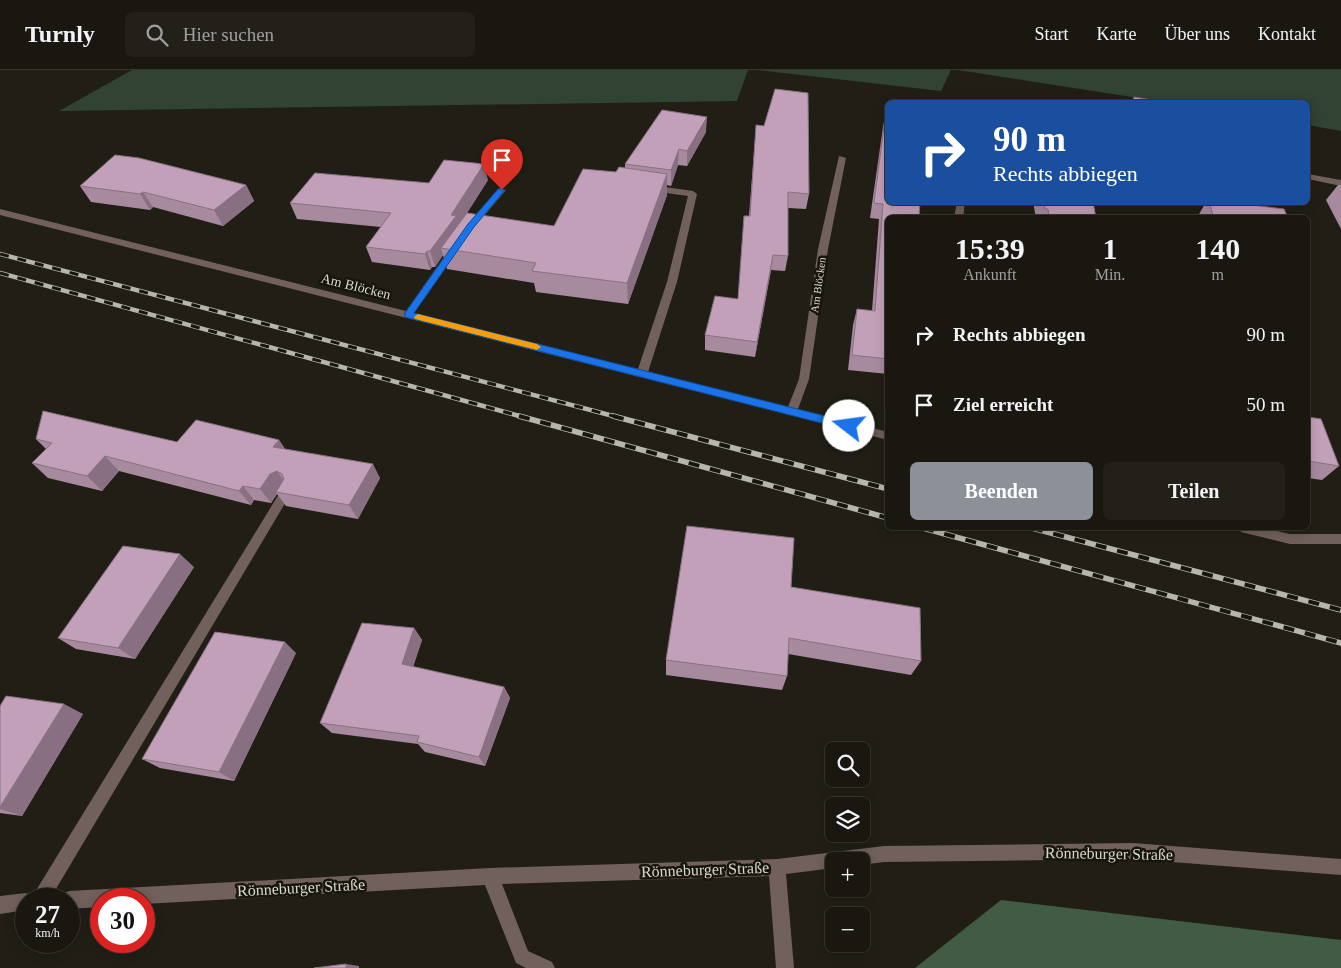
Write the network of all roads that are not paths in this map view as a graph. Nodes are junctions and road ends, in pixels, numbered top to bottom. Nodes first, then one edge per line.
1 (842, 158) dead end
2 (1310, 177) edge
3 (1341, 183) edge
4 (639, 186) edge
5 (502, 190) dead end
6 (0, 212) edge
7 (408, 315) junction
8 (642, 373) junction
9 (792, 411) junction
10 (885, 435) edge
11 (286, 492) edge
12 (1253, 530) edge
13 (1341, 539) edge
14 (777, 867) junction
15 (1341, 867) edge
16 (490, 876) junction
17 (47, 888) edge
18 (80, 899) edge
19 (15, 903) edge
20 (0, 904) edge
21 (546, 968) edge
22 (785, 968) edge

1 - 9 street, Am Blöcken
2 - 3 street
4 - 8 street
5 - 7 street
6 - 7 street, Am Blöcken
7 - 8 street, Am Blöcken
8 - 9 street, Am Blöcken
9 - 10 street, Am Blöcken
11 - 17 street
12 - 13 street
14 - 15 street, Rönneburger Straße
14 - 16 street, Rönneburger Straße
14 - 22 street
16 - 18 street, Rönneburger Straße
16 - 21 street
19 - 20 street

